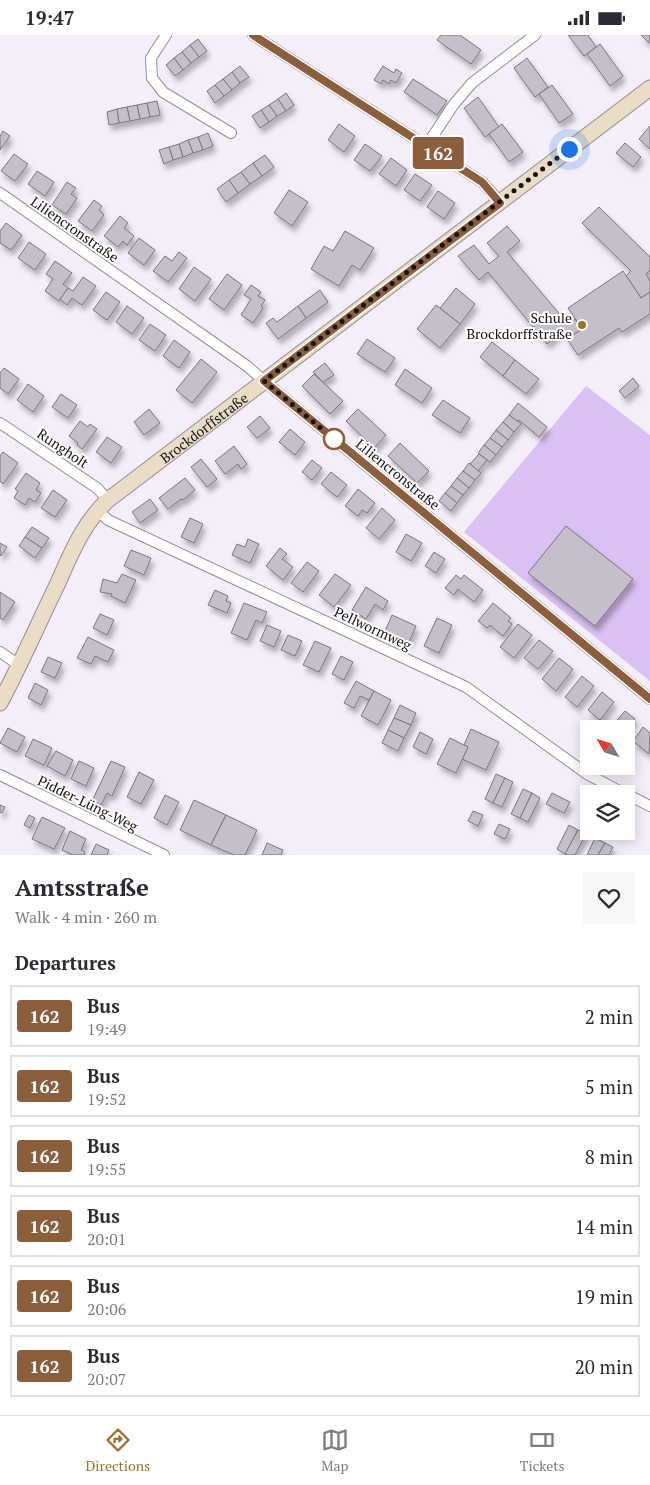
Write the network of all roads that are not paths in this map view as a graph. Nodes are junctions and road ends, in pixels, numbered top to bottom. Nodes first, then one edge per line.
1 (166, 35) edge
2 (253, 35) edge
3 (535, 35) edge
4 (650, 88) edge
5 (231, 133) dead end
6 (427, 145) junction
7 (0, 193) edge
8 (500, 203) junction
9 (264, 381) junction
10 (0, 423) edge
11 (108, 499) junction
12 (97, 510) junction
13 (0, 652) edge
14 (19, 665) junction
15 (650, 699) edge
16 (0, 703) edge
17 (0, 775) edge
18 (608, 785) edge
19 (635, 798) edge
20 (650, 806) edge
21 (164, 855) edge

1 - 5 street
2 - 6 street
3 - 6 street
4 - 8 street, Brockdorffstraße
6 - 8 street
7 - 9 street, Liliencronstraße
8 - 9 street, Brockdorffstraße
9 - 11 street, Brockdorffstraße
9 - 15 street, Liliencronstraße
10 - 11 street, Rungholt
11 - 12 street, Brockdorffstraße
12 - 14 street, Brockdorffstraße
12 - 18 street, Pellwormweg
13 - 14 street
14 - 16 street, Brockdorffstraße
17 - 21 street, Pidder-Lüng-Weg
19 - 20 street, Pellwormweg

